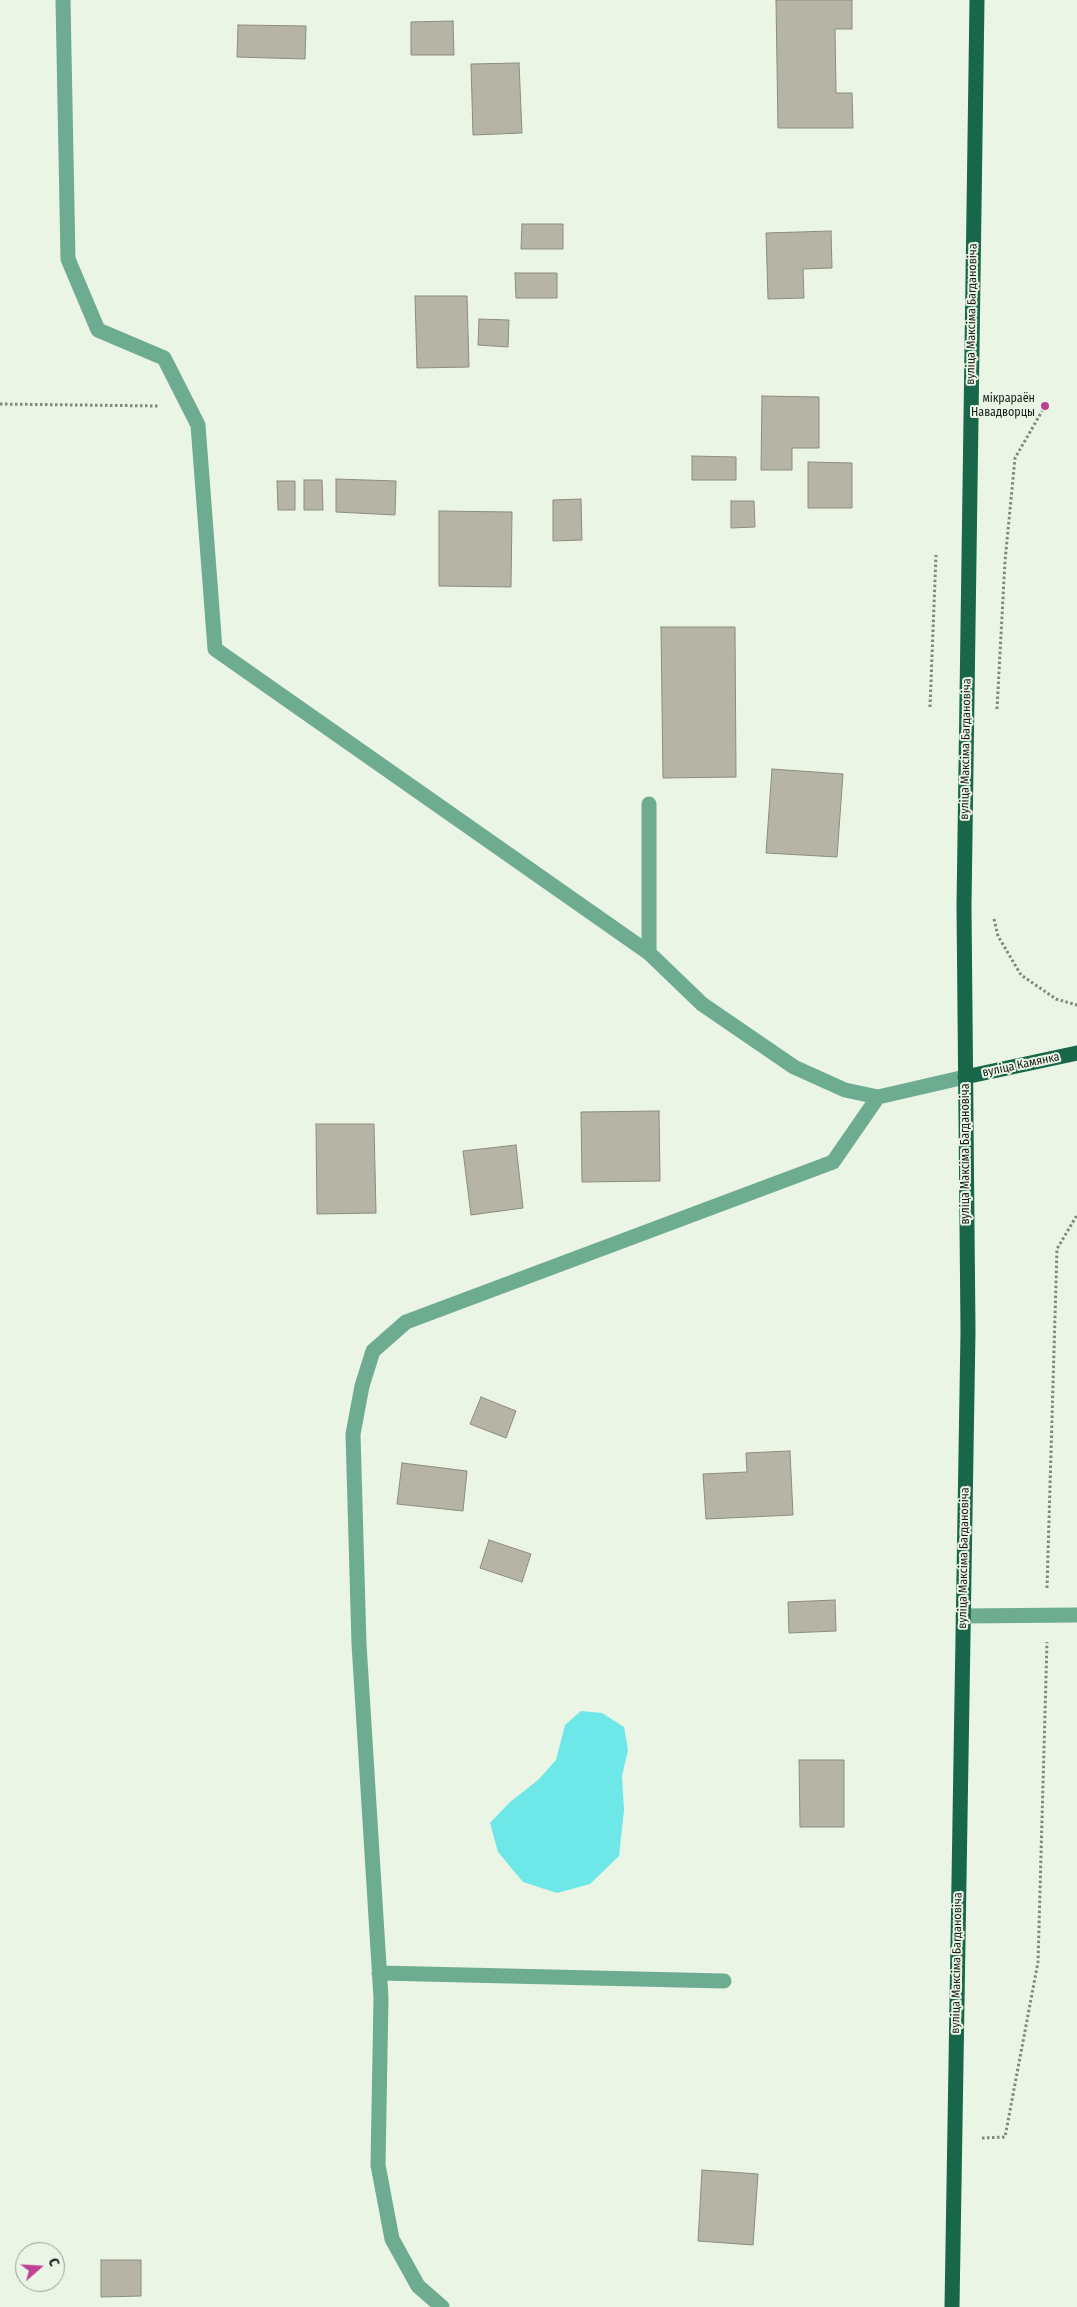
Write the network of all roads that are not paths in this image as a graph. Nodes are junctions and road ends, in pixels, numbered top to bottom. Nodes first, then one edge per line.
1 (63, 0) edge
2 (977, 0) edge
3 (649, 804) dead end
4 (649, 953) junction
5 (1077, 1053) edge
6 (965, 1077) junction
7 (878, 1097) junction
8 (1077, 1615) edge
9 (963, 1616) junction
10 (379, 1973) junction
11 (724, 1982) dead end
12 (442, 2307) edge
13 (952, 2307) edge

1 - 4 lane
2 - 6 main road, вуліца Максіма Багдановіча
3 - 4 lane
4 - 7 lane
5 - 6 main road, вуліца Камянка
6 - 7 lane
6 - 9 main road, вуліца Максіма Багдановіча
7 - 10 lane
8 - 9 lane
9 - 13 main road, вуліца Максіма Багдановіча
10 - 11 lane
10 - 12 lane

